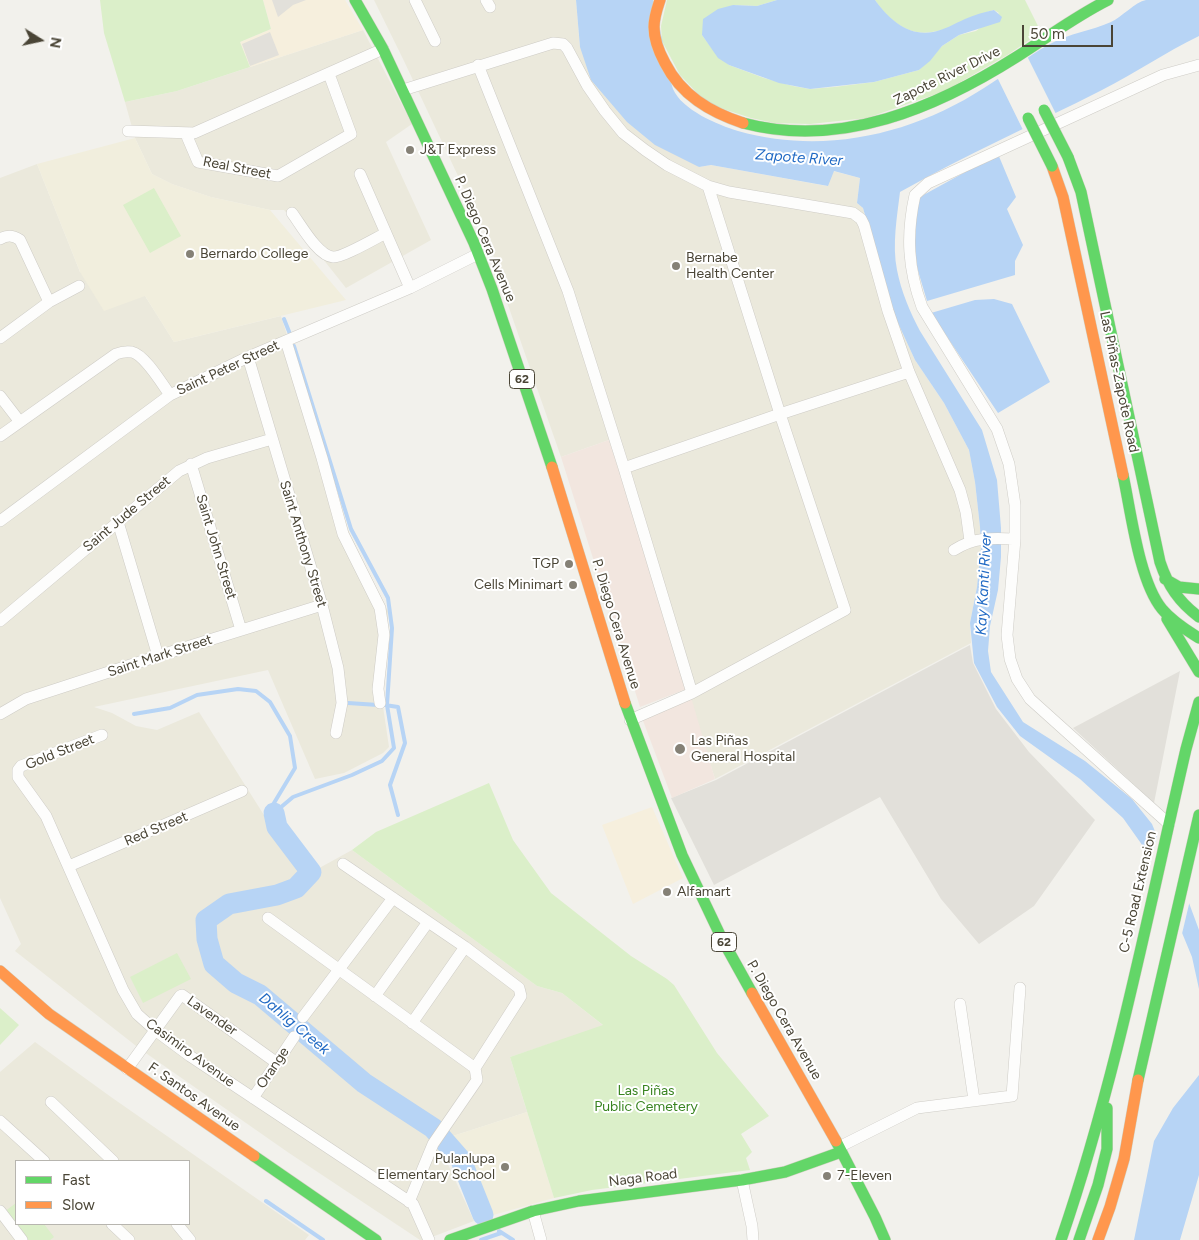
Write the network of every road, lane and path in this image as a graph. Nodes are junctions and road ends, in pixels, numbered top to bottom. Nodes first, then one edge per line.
1 (355, 0) edge
2 (415, 0) edge
3 (660, 0) edge
4 (1108, 0) edge
5 (435, 41) dead end
6 (383, 49) junction
7 (478, 65) junction
8 (1199, 66) edge
9 (329, 74) junction
10 (403, 90) junction
11 (1044, 110) dead end
12 (1028, 118) dead end
13 (128, 131) dead end
14 (186, 134) junction
15 (360, 174) dead end
16 (708, 186) junction
17 (292, 213) dead end
18 (386, 233) junction
19 (0, 239) edge
20 (478, 254) junction
21 (79, 286) dead end
22 (410, 288) junction
23 (49, 302) junction
24 (0, 338) edge
25 (286, 341) junction
26 (248, 357) junction
27 (909, 372) junction
28 (170, 395) junction
29 (0, 396) edge
30 (780, 414) junction
31 (20, 422) junction
32 (0, 436) edge
33 (272, 439) junction
34 (191, 464) junction
35 (624, 468) junction
36 (0, 521) edge
37 (118, 522) junction
38 (1011, 539) junction
39 (974, 540) junction
40 (954, 550) dead end
41 (1165, 579) junction
42 (1199, 589) edge
43 (322, 605) junction
44 (1160, 607) junction
45 (1199, 617) edge
46 (0, 621) edge
47 (241, 630) junction
48 (1199, 638) edge
49 (158, 656) junction
50 (1199, 672) edge
51 (692, 693) junction
52 (380, 702) dead end
53 (1199, 702) edge
54 (0, 714) edge
55 (630, 720) junction
56 (336, 733) dead end
57 (102, 734) dead end
58 (18, 770) joint
59 (242, 791) dead end
60 (1199, 815) edge
61 (1179, 829) junction
62 (343, 864) dead end
63 (69, 866) junction
64 (393, 898) junction
65 (268, 918) dead end
66 (428, 922) junction
67 (466, 947) junction
68 (338, 970) junction
69 (0, 971) edge
70 (1020, 988) dead end
71 (374, 996) junction
72 (960, 1004) dead end
73 (302, 1017) dead end
74 (412, 1022) junction
75 (155, 1030) junction
76 (294, 1038) dead end
77 (277, 1063) junction
78 (475, 1068) junction
79 (127, 1069) junction
80 (1108, 1090) junction
81 (1134, 1096) junction
82 (253, 1098) junction
83 (974, 1100) junction
84 (51, 1102) dead end
85 (0, 1121) edge
86 (840, 1149) junction
87 (1107, 1149) junction
88 (43, 1160) edge
89 (111, 1160) edge
90 (742, 1180) junction
91 (409, 1202) junction
92 (0, 1211) edge
93 (533, 1211) junction
94 (113, 1225) edge
95 (178, 1225) edge
96 (22, 1240) edge
97 (130, 1240) edge
98 (190, 1240) edge
99 (376, 1240) edge
100 (429, 1240) edge
101 (450, 1240) edge
102 (541, 1240) edge
103 (753, 1240) edge
104 (885, 1240) edge
105 (1061, 1240) edge
106 (1079, 1240) edge
107 (1098, 1240) edge

1 - 6 main road, P. Diego Cera Avenue / 62
2 - 5 street
3 - 4 main road, Zapote River Drive
6 - 9 street
6 - 10 main road, P. Diego Cera Avenue / 62
7 - 10 street
7 - 16 street
7 - 35 street
8 - 38 street
9 - 14 street
9 - 14 street, Real Street
10 - 20 main road, P. Diego Cera Avenue / 62
11 - 41 main road, Las Piñas-Zapote Road, bridge
12 - 44 main road, Las Piñas-Zapote Road, bridge
13 - 14 street
15 - 18 street
16 - 27 street
16 - 30 street
17 - 18 street
18 - 22 street
19 - 23 street
20 - 22 street, Saint Peter Street
20 - 55 main road, P. Diego Cera Avenue / 62
21 - 23 street
22 - 25 street, Saint Peter Street
23 - 24 street
25 - 26 street, Saint Peter Street
25 - 52 street
26 - 28 street, Saint Peter Street
26 - 33 street, Saint Anthony Street
27 - 30 street
27 - 39 street
28 - 31 street
28 - 36 street, Saint Peter Street
29 - 31 street
30 - 35 street
30 - 51 street
31 - 32 street
33 - 34 street, Saint Jude Street
33 - 43 street, Saint Anthony Street
34 - 37 street, Saint Jude Street
34 - 47 street, Saint John Street
35 - 51 street
37 - 46 street, Saint Jude Street
37 - 49 street
38 - 39 street
38 - 61 street
39 - 40 street
41 - 42 main road
41 - 45 main road, Las Piñas-Zapote Road
43 - 47 street, Saint Mark Street
43 - 56 street, Saint Anthony Street
44 - 48 main road, Las Piñas-Zapote Road
44 - 50 main road
47 - 49 street, Saint Mark Street
49 - 54 street, Saint Mark Street
51 - 55 street
53 - 61 main road, C-5 Road Extension
55 - 86 main road, P. Diego Cera Avenue / 62
57 - 58 street, Gold Street
58 - 63 street, Casimiro Avenue
59 - 63 street, Red Street
60 - 61 main road, C-5 Road Extension
61 - 80 main road, C-5 Road Extension
61 - 81 main road, C-5 Road Extension
62 - 64 street
63 - 75 street, Casimiro Avenue
64 - 66 street
64 - 68 street
65 - 68 street
66 - 67 street
66 - 71 street
67 - 74 street
67 - 78 street
68 - 71 street
68 - 73 street
69 - 79 main road, F. Santos Avenue
70 - 83 street
71 - 74 street
72 - 83 street
74 - 78 street
75 - 77 street, Lavender
75 - 79 street
75 - 82 street, Casimiro Avenue
76 - 77 street, Orange
77 - 82 street, Orange
78 - 91 street
79 - 99 main road, F. Santos Avenue
80 - 87 main road, C-5 Road Extension
80 - 105 main road, C-5 Road Extension
81 - 87 main road, C-5 Road Extension
81 - 107 main road, C-5 Road Extension
82 - 91 street, Casimiro Avenue
83 - 86 street
84 - 89 street
85 - 88 street
86 - 90 main road, Naga Road
86 - 104 main road, P. Diego Cera Avenue / 62
87 - 106 main road, C-5 Road Extension
90 - 93 main road, Naga Road
90 - 103 street
91 - 100 street, Casimiro Avenue
92 - 96 street
93 - 101 main road, Naga Road
93 - 102 street
94 - 97 street
95 - 98 street

